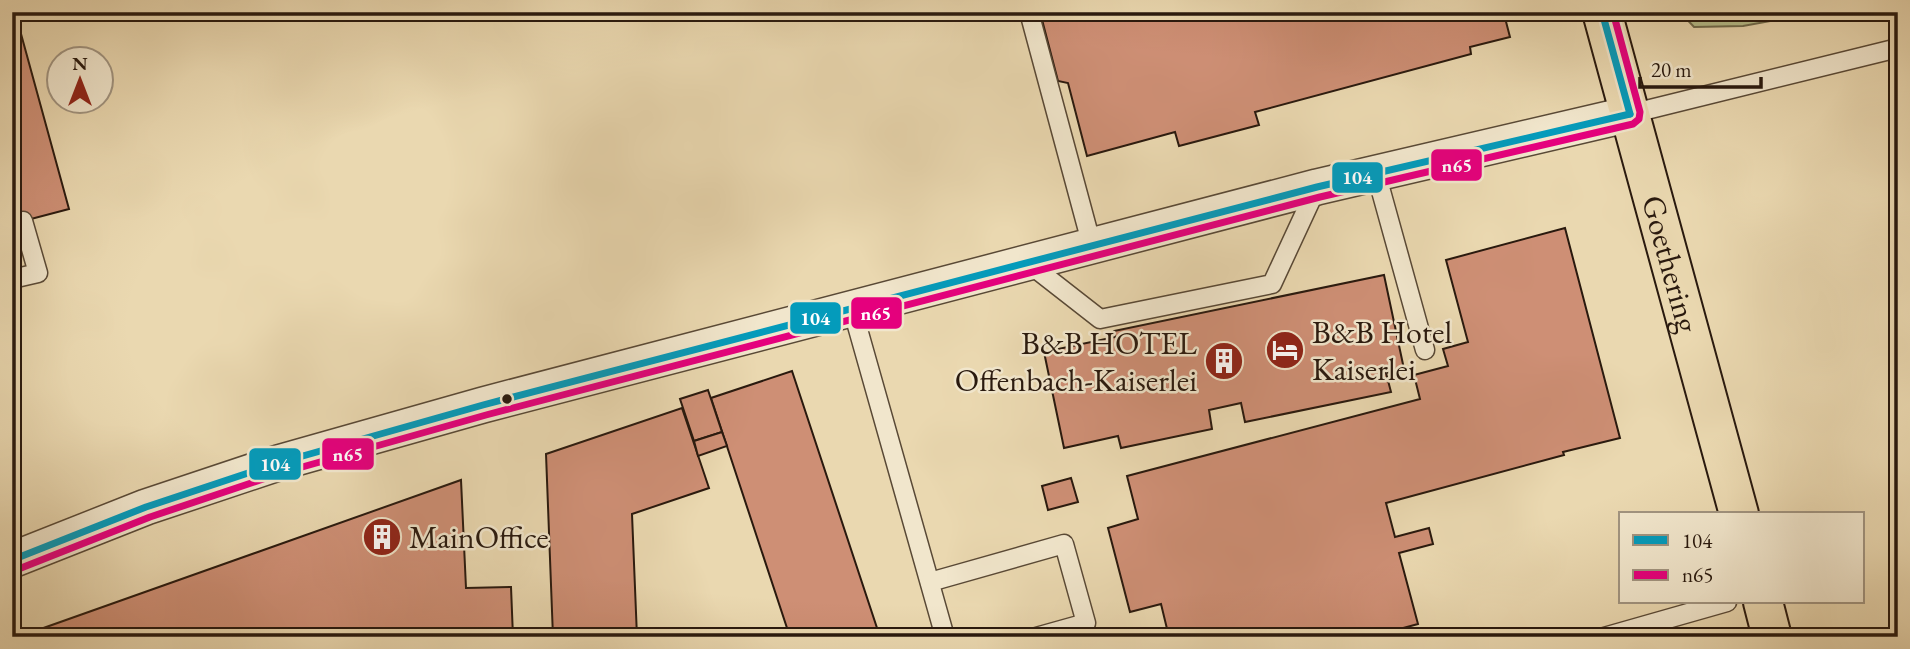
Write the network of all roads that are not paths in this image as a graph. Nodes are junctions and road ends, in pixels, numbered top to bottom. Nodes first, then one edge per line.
1 (1029, 12) edge
2 (1602, 12) edge
3 (1898, 48) edge
4 (1630, 114) junction
5 (1376, 173) junction
6 (1317, 187) junction
7 (23, 221) dead end
8 (1091, 246) junction
9 (1027, 262) junction
10 (12, 279) edge
11 (852, 308) junction
12 (1425, 350) dead end
13 (1738, 512) edge
14 (12, 560) edge
15 (930, 582) junction
16 (1720, 604) edge
17 (1764, 604) edge
18 (945, 637) edge
19 (1036, 637) edge
20 (1604, 637) edge
21 (1772, 637) edge

1 - 8 lane
2 - 4 main road, Goethering
3 - 4 lane
4 - 5 street
4 - 13 main road, Goethering
5 - 6 street
5 - 12 lane
6 - 8 street
6 - 9 lane
7 - 10 lane
8 - 9 street
9 - 11 street
11 - 14 street
11 - 15 lane
15 - 18 lane
15 - 19 lane
16 - 20 lane
17 - 21 main road

